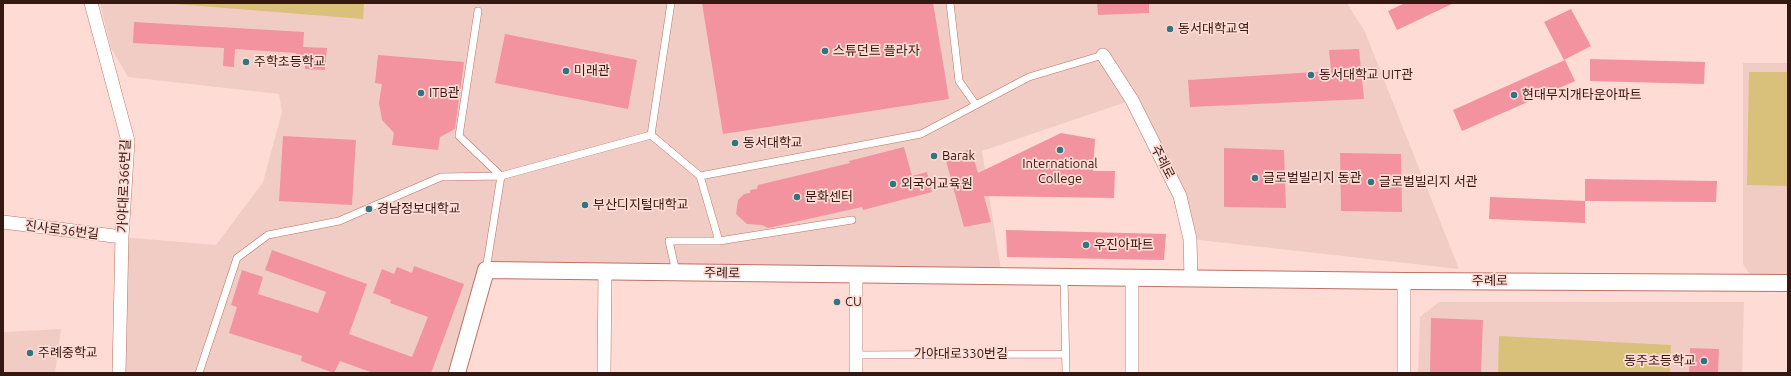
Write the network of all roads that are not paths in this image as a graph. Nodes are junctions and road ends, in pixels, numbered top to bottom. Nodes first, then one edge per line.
1 (91, 3) edge
2 (671, 3) edge
3 (950, 3) edge
4 (478, 11) dead end
5 (1103, 55) joint
6 (976, 105) junction
7 (651, 135) junction
8 (501, 176) junction
9 (700, 176) junction
10 (852, 220) dead end
11 (3, 222) edge
12 (122, 237) junction
13 (719, 241) junction
14 (486, 270) junction
15 (605, 271) junction
16 (676, 272) junction
17 (856, 274) junction
18 (1064, 277) junction
19 (1132, 278) junction
20 (1191, 279) junction
21 (1404, 281) junction
22 (1788, 283) edge
23 (1066, 354) junction
24 (856, 355) junction
25 (119, 373) edge
26 (199, 373) edge
27 (457, 373) edge
28 (604, 373) edge
29 (856, 373) edge
30 (1066, 373) edge
31 (1132, 373) edge
32 (1404, 373) edge

1 - 12 street, 가야대로366번길
2 - 7 lane
3 - 6 lane
4 - 8 lane
5 - 6 lane
5 - 20 street, 주례로
6 - 9 lane
7 - 8 lane
7 - 9 lane
8 - 14 lane
8 - 26 lane
9 - 13 lane
10 - 13 lane
11 - 12 street, 진사로36번길
12 - 25 street, 가야대로366번길
13 - 16 lane
14 - 15 street, 주례로
14 - 27 street
15 - 16 street, 주례로
15 - 28 street
16 - 17 street, 주례로
17 - 18 street, 주례로
17 - 24 street
18 - 19 street, 주례로
18 - 23 lane
19 - 20 street, 주례로
19 - 31 street
20 - 21 street, 주례로
21 - 22 street, 주례로
21 - 32 street
23 - 24 lane, 가야대로330번길
23 - 30 lane
24 - 29 street

